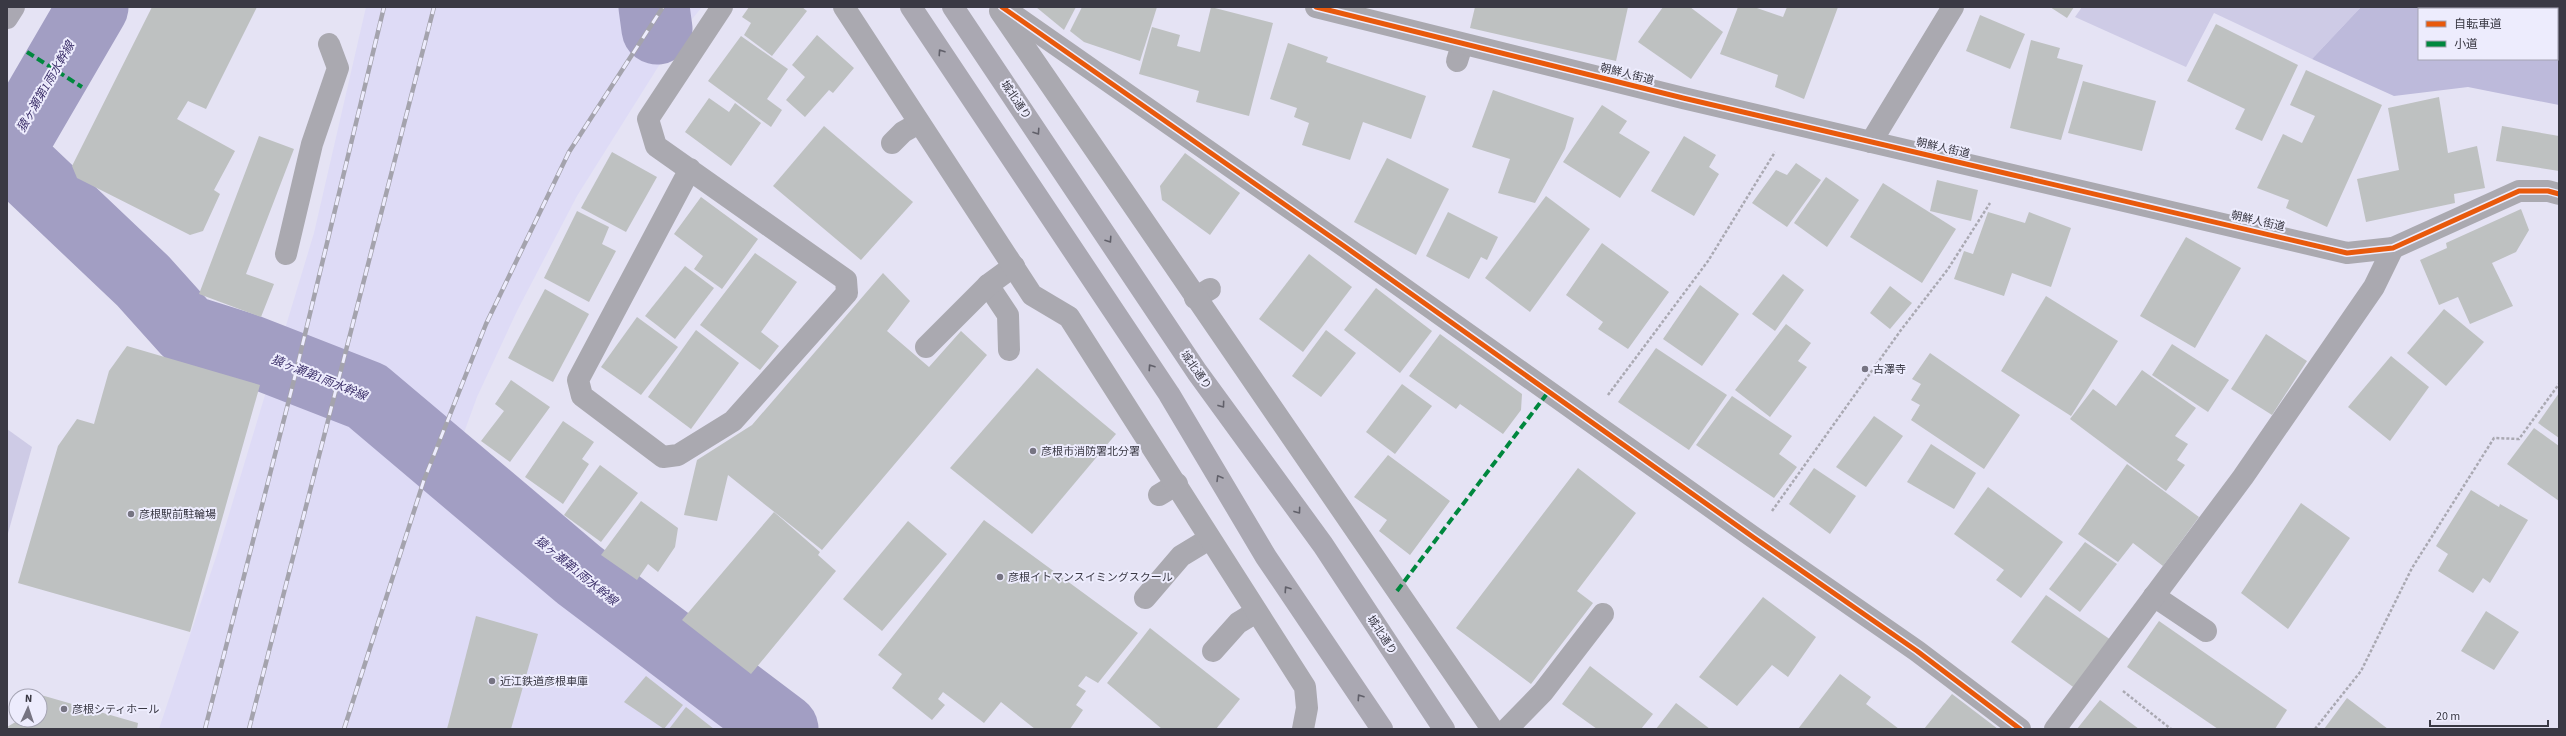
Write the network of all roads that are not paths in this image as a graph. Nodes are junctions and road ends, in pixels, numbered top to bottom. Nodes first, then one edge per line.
1 (14, 7) edge
2 (722, 7) edge
3 (844, 7) edge
4 (911, 7) edge
5 (953, 7) edge
6 (997, 7) edge
7 (1002, 7) edge
8 (1316, 7) edge
9 (1954, 7) edge
10 (7, 18) edge
11 (329, 44) dead end
12 (919, 123) junction
13 (1872, 142) junction
14 (892, 143) dead end
15 (690, 169) junction
16 (2559, 194) edge
17 (2393, 248) junction
18 (286, 254) dead end
19 (1014, 266) junction
20 (988, 285) junction
21 (926, 347) dead end
22 (1009, 350) dead end
23 (1209, 538) junction
24 (2154, 596) junction
25 (1145, 598) dead end
26 (1256, 612) junction
27 (1604, 614) dead end
28 (2206, 631) dead end
29 (1213, 651) dead end
30 (1303, 729) edge
31 (1382, 729) edge
32 (1444, 729) edge
33 (1492, 729) edge
34 (1507, 729) edge
35 (2020, 729) edge
36 (2055, 729) edge

1 - 10 main road
2 - 15 street
3 - 12 street
31 -> 4 main road
5 -> 32 main road, 城北通り
6 - 33 street
7 - 35 street
8 - 13 street, 朝鮮人街道
9 - 13 street
11 - 18 street
12 - 14 street
12 - 19 street
13 - 17 street, 朝鮮人街道
15 - 15 street
16 - 17 street, 朝鮮人街道
17 - 24 street
19 - 20 street
19 - 23 street
20 - 21 street
20 - 22 street
23 - 25 street
23 - 26 street
24 - 28 street
24 - 36 street
26 - 29 street
26 - 30 street
27 - 34 street

